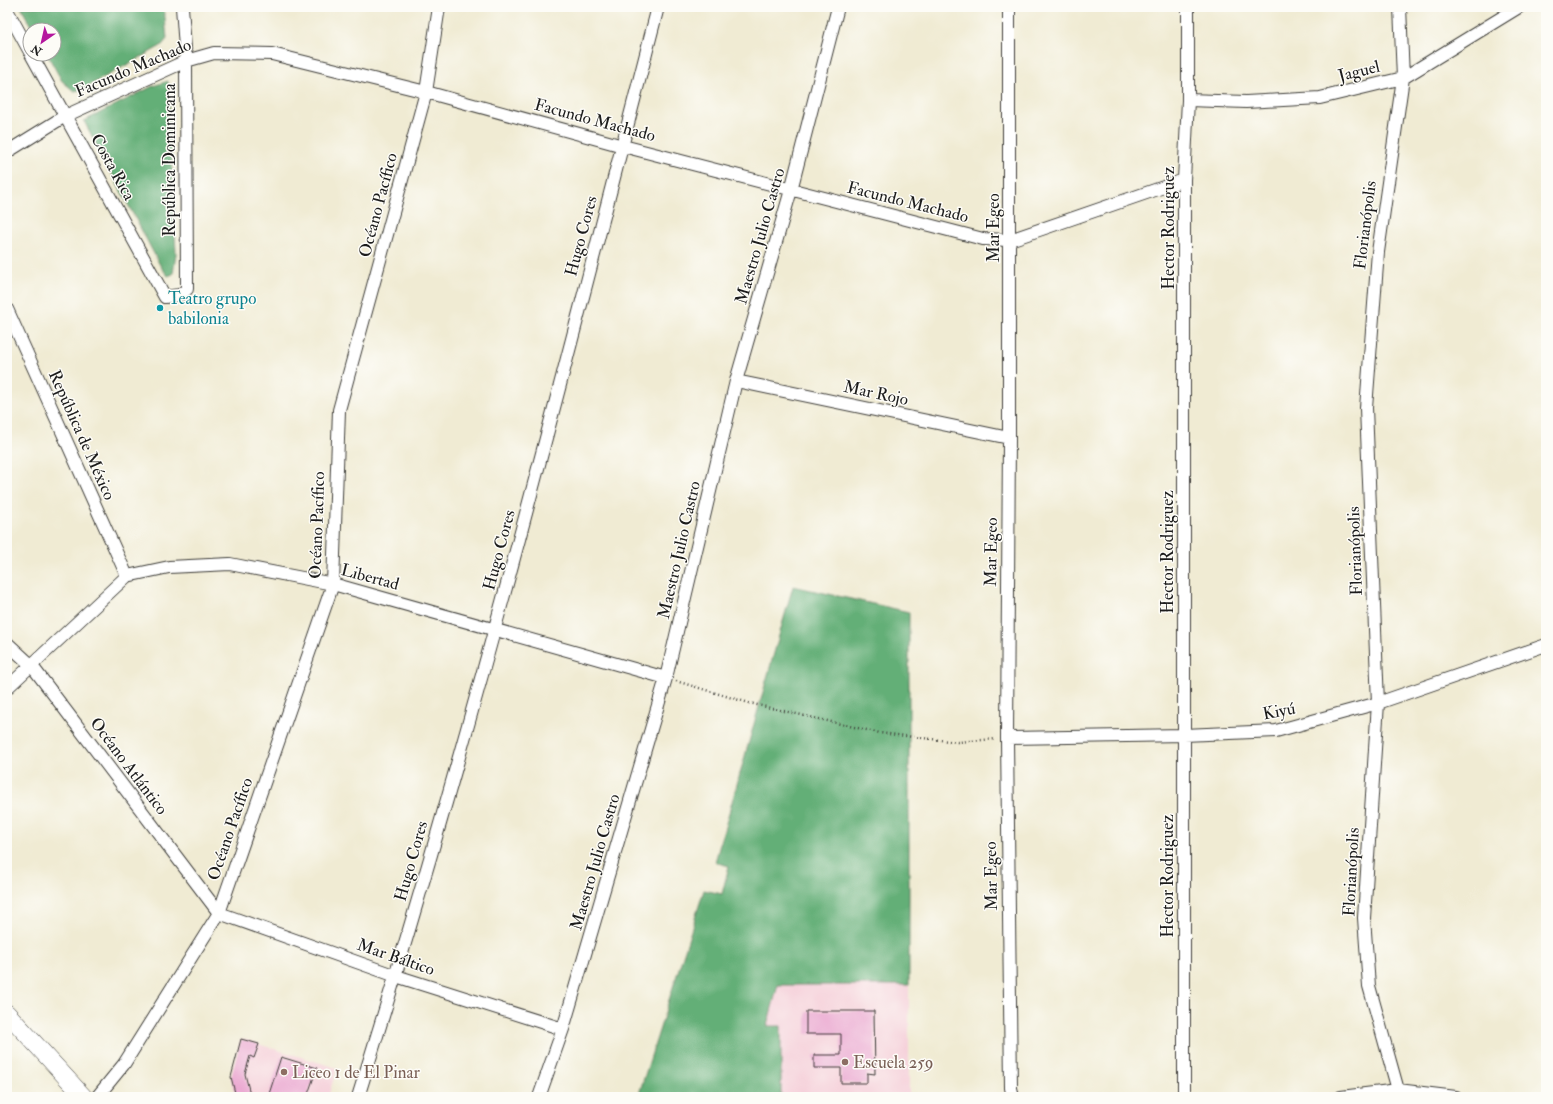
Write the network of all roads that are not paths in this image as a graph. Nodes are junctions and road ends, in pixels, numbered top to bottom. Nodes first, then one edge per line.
1 (182, 7) edge
2 (439, 7) edge
3 (658, 7) edge
4 (838, 7) edge
5 (1009, 7) edge
6 (1188, 7) edge
7 (1400, 7) edge
8 (1519, 7) edge
9 (7, 10) edge
10 (22, 38) edge
11 (186, 61) junction
12 (35, 62) edge
13 (1403, 78) junction
14 (426, 92) junction
15 (1188, 100) junction
16 (65, 116) junction
17 (623, 146) junction
18 (7, 152) edge
19 (1184, 180) junction
20 (791, 190) junction
21 (1010, 240) junction
22 (164, 297) joint
23 (7, 309) edge
24 (736, 381) junction
25 (1010, 438) junction
26 (127, 576) junction
27 (334, 584) junction
28 (496, 630) junction
29 (7, 643) edge
30 (1546, 645) edge
31 (32, 666) junction
32 (666, 678) junction
33 (7, 688) edge
34 (1378, 703) junction
35 (1184, 735) junction
36 (1006, 738) junction
37 (219, 913) junction
38 (396, 976) junction
39 (7, 1013) edge
40 (563, 1029) junction
41 (1398, 1090) junction
42 (84, 1097) edge
43 (97, 1097) edge
44 (358, 1097) edge
45 (540, 1097) edge
46 (1013, 1097) edge
47 (1184, 1097) edge
48 (1341, 1097) edge
49 (1456, 1097) edge

1 - 11 street, República Dominicana
2 - 14 street, Océano Pacífico
3 - 17 street, Hugo Cores
4 - 20 street, Maestro Julio Castro
5 - 21 street, Mar Egeo
6 - 15 street, Hector Rodriguez
7 - 13 street, Florianópolis
8 - 13 street, Jaguel
9 - 10 street, Costa Rica
11 - 14 street, Facundo Machado
11 - 16 street, Facundo Machado
11 - 22 street, República Dominicana
12 - 16 street, Costa Rica
13 - 15 street, Jaguel
13 - 34 street, Florianópolis
14 - 17 street, Facundo Machado
14 - 27 street, Océano Pacífico
15 - 19 street, Hector Rodriguez
16 - 18 street, Facundo Machado
16 - 22 street, Costa Rica
17 - 20 street, Facundo Machado
17 - 28 street, Hugo Cores
19 - 21 street, Facundo Machado
19 - 35 street, Hector Rodriguez
20 - 21 street, Facundo Machado
20 - 24 street, Maestro Julio Castro
21 - 25 street, Mar Egeo
23 - 26 street, República de México
24 - 25 street, Mar Rojo
24 - 32 street, Maestro Julio Castro
25 - 36 street, Mar Egeo
26 - 27 street, Libertad
26 - 31 street
27 - 28 street, Libertad
27 - 37 street, Océano Pacífico
28 - 32 street, Libertad
28 - 38 street, Hugo Cores
29 - 31 street, Océano Atlántico
30 - 34 street, Kiyú
31 - 33 street
31 - 37 street, Océano Atlántico
32 - 40 street, Maestro Julio Castro
34 - 35 street, Kiyú
34 - 41 street, Florianópolis
35 - 36 street, Kiyú
35 - 47 street, Hector Rodriguez
36 - 46 street, Mar Egeo
37 - 38 street, Mar Báltico
37 - 43 street, Océano Pacífico
38 - 40 street, Mar Báltico
38 - 44 street, Hugo Cores
39 - 42 street
40 - 45 street, Maestro Julio Castro
41 - 48 street
41 - 49 street

